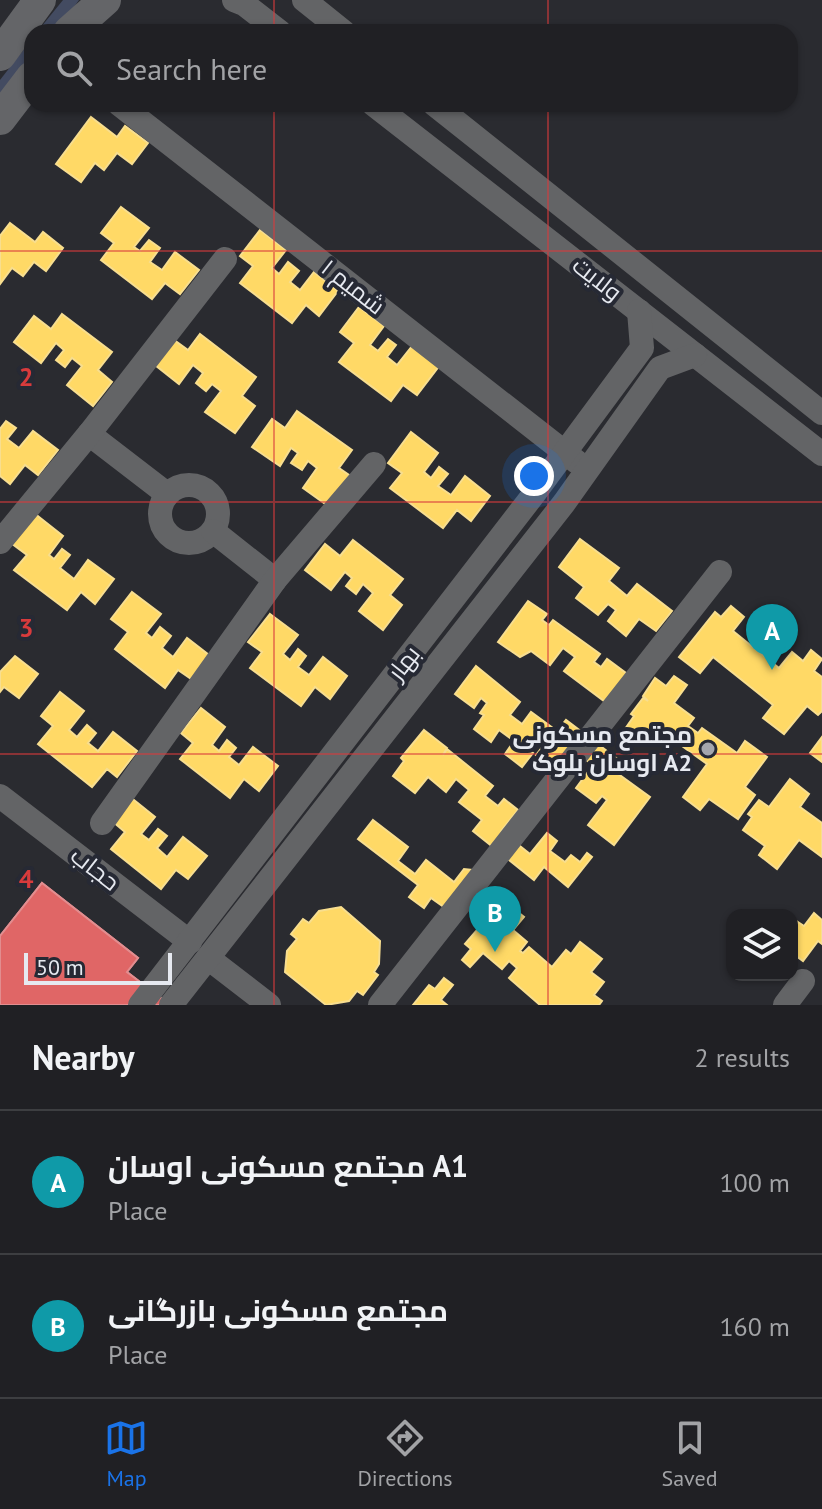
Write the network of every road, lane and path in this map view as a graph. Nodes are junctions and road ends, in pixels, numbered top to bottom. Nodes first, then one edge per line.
1 (40, 0) edge
2 (105, 0) edge
3 (234, 0) edge
4 (304, 0) edge
5 (78, 24) edge
6 (270, 24) edge
7 (334, 24) edge
8 (0, 55) edge
9 (24, 88) edge
10 (129, 112) edge
11 (383, 112) edge
12 (444, 112) edge
13 (0, 119) edge
14 (225, 259) dead end
15 (639, 311) junction
16 (695, 355) junction
17 (822, 413) edge
18 (89, 434) junction
19 (564, 452) junction
20 (822, 454) edge
21 (374, 464) dead end
22 (588, 470) junction
23 (167, 494) junction
24 (213, 531) junction
25 (0, 542) edge
26 (720, 572) dead end
27 (275, 580) junction
28 (0, 796) edge
29 (102, 823) dead end
30 (199, 950) junction
31 (803, 981) dead end
32 (140, 1005) edge
33 (171, 1005) edge
34 (269, 1005) edge
35 (380, 1005) edge
36 (785, 1005) edge

1 - 8 main road
2 - 5 main road
3 - 6 street
4 - 7 street
9 - 13 main road
10 - 19 street, شمیم ۱
11 - 15 street, ولایت
12 - 17 street, ولایت
14 - 18 street
15 - 16 street, ولایت
15 - 19 street, بهار
16 - 20 street, ولایت
16 - 22 street, بهار
18 - 23 street
18 - 25 street
19 - 22 street, شمیم ۱
19 - 30 street, بهار
21 - 27 street
22 - 30 street, بهار
23 - 24 street
23 - 24 street
24 - 27 street
26 - 35 street
27 - 29 street
28 - 30 street, حجاب
30 - 32 street, بهار
30 - 33 street, بهار
30 - 34 street, حجاب
31 - 36 street

